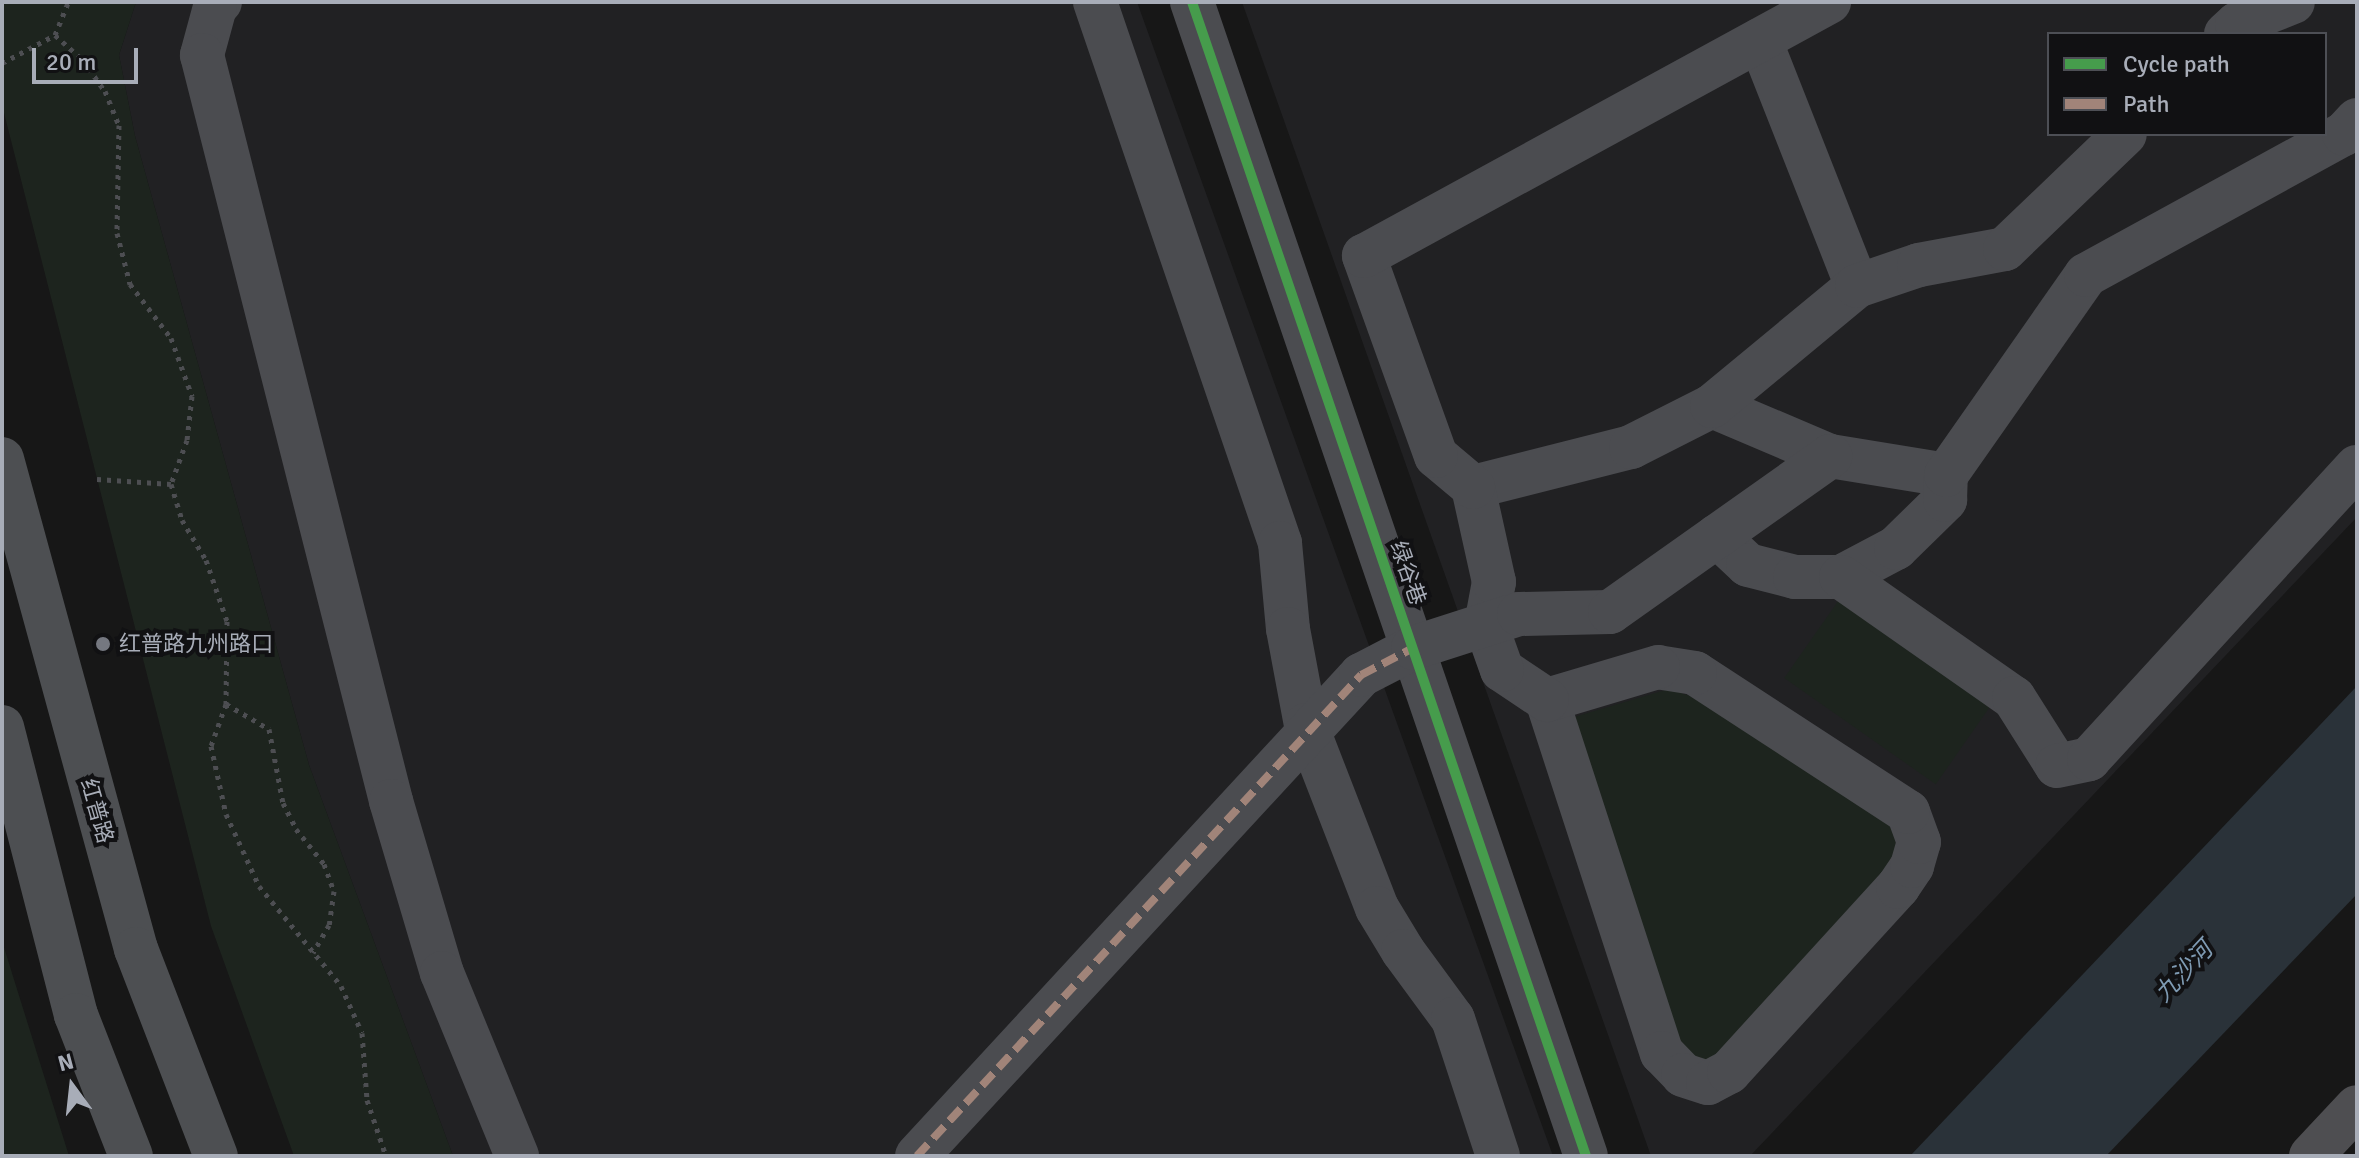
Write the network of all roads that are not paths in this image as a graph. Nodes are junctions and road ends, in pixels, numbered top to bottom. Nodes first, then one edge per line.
1 (220, 2) edge
2 (1095, 2) edge
3 (1192, 2) edge
4 (1829, 2) edge
5 (2293, 2) edge
6 (2228, 32) edge
7 (1760, 40) junction
8 (2357, 120) edge
9 (2123, 136) edge
10 (1857, 286) junction
11 (1712, 406) junction
12 (1830, 456) junction
13 (2, 459) edge
14 (2357, 467) edge
15 (1946, 475) junction
16 (1473, 487) junction
17 (1717, 536) junction
18 (1841, 577) junction
19 (1486, 625) junction
20 (1413, 648) junction
21 (1547, 700) junction
22 (2, 727) edge
23 (1309, 731) junction
24 (2357, 1107) edge
25 (131, 1156) edge
26 (216, 1156) edge
27 (517, 1156) edge
28 (917, 1156) edge
29 (1498, 1156) edge
30 (1586, 1156) edge
31 (2311, 1156) edge

1 - 27 street
2 - 23 street
3 - 20 street, 绿谷巷
4 - 7 street
5 - 6 street
7 - 10 street
7 - 16 street
8 - 15 street
9 - 10 street
10 - 11 street
11 - 12 street
11 - 16 street
12 - 15 street
12 - 17 street
13 - 26 main road, 红普路
14 - 18 street
15 - 18 street
16 - 19 street
17 - 18 street
17 - 19 street
19 - 20 street
19 - 21 street
20 - 23 street
20 - 30 street, 绿谷巷
21 - 21 street
22 - 25 main road
23 - 28 street
23 - 29 street
24 - 31 highway

